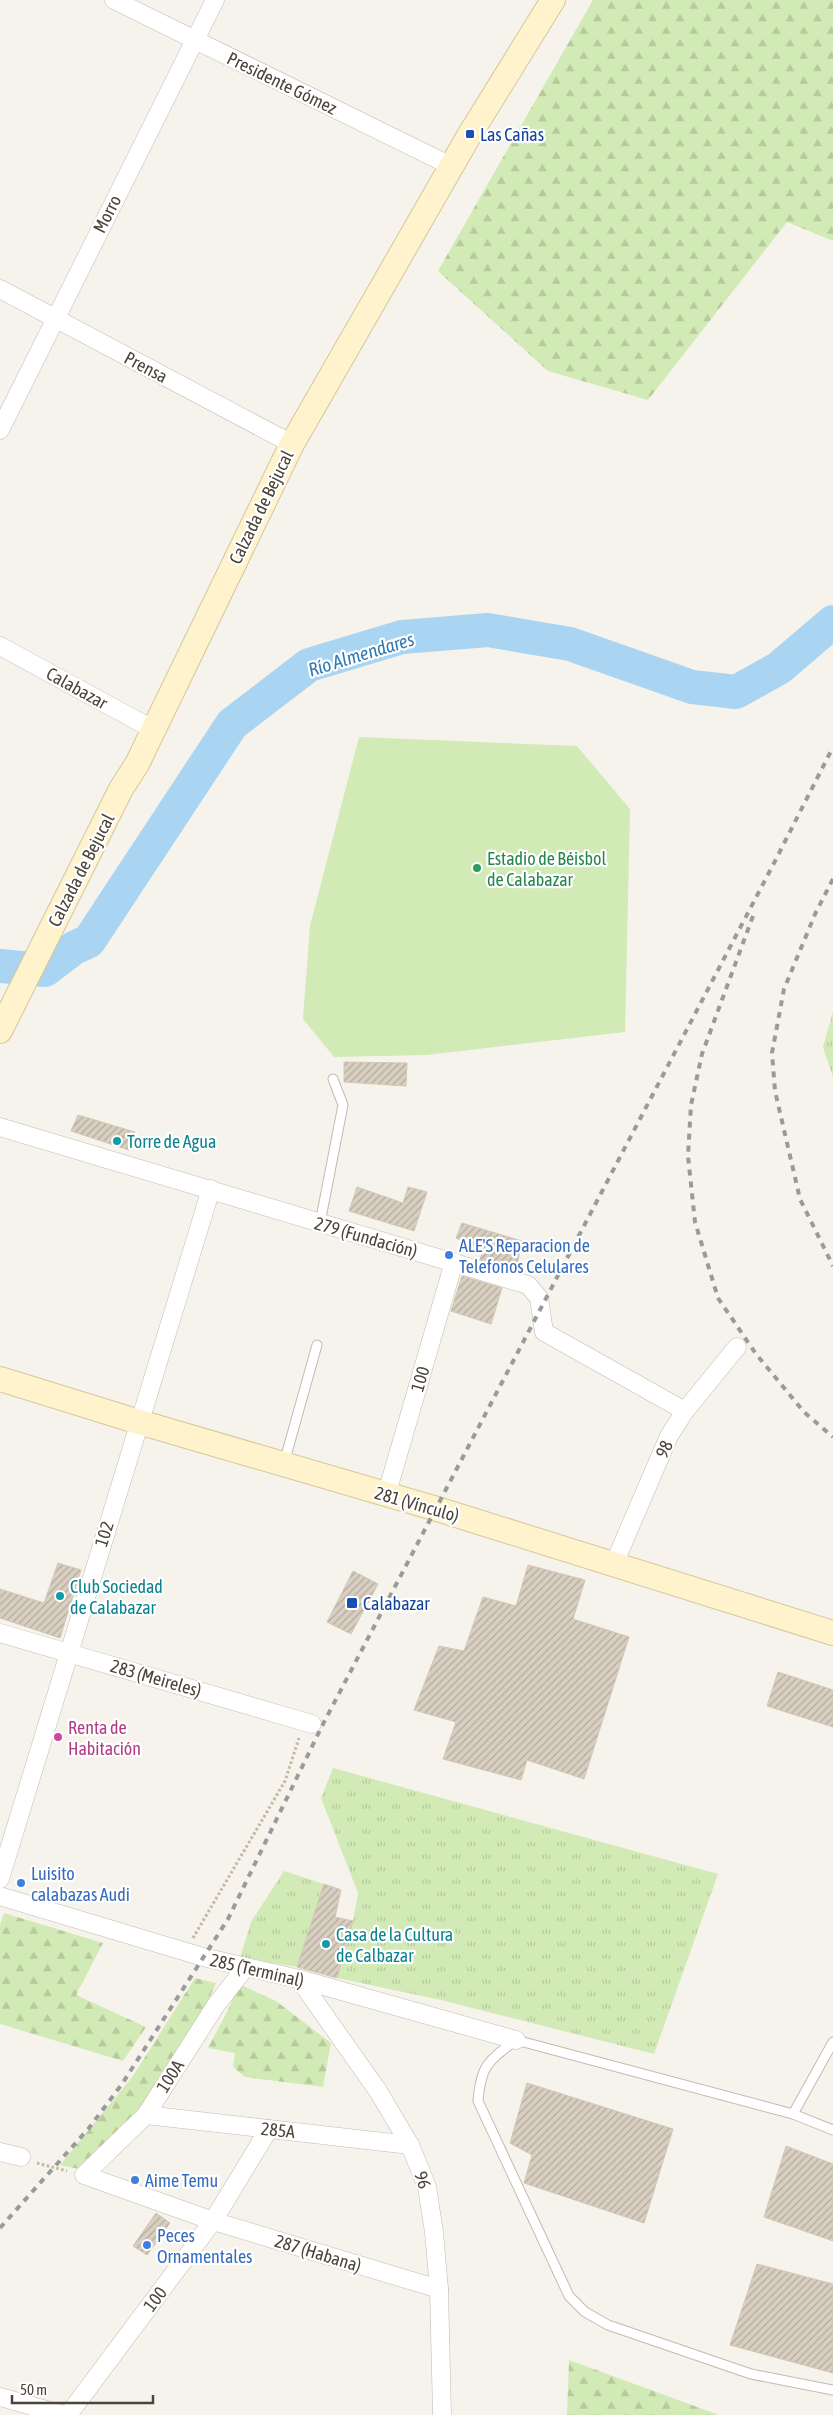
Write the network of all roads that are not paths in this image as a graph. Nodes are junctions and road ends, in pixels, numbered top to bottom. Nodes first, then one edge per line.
1 (114, 0) edge
2 (215, 0) edge
3 (552, 0) edge
4 (194, 40) junction
5 (451, 166) junction
6 (0, 289) edge
7 (54, 319) junction
8 (0, 430) edge
9 (292, 444) junction
10 (0, 646) edge
11 (154, 730) junction
12 (0, 1030) edge
13 (334, 1079) dead end
14 (0, 1127) edge
15 (211, 1189) junction
16 (320, 1223) junction
17 (454, 1262) junction
18 (316, 1345) dead end
19 (737, 1347) dead end
20 (0, 1379) edge
21 (685, 1411) junction
22 (138, 1422) junction
23 (284, 1464) junction
24 (386, 1496) junction
25 (614, 1564) junction
26 (0, 1633) edge
27 (833, 1633) edge
28 (67, 1653) junction
29 (308, 1723) road end
30 (0, 1879) edge
31 (0, 1896) edge
32 (245, 1968) junction
33 (299, 1979) junction
34 (516, 2040) junction
35 (833, 2042) edge
36 (793, 2114) junction
37 (146, 2115) junction
38 (269, 2129) junction
39 (833, 2130) edge
40 (410, 2145) junction
41 (0, 2152) edge
42 (21, 2157) road end
43 (84, 2175) joint
44 (213, 2221) junction
45 (438, 2289) junction
46 (833, 2390) edge
47 (0, 2397) edge
48 (64, 2415) edge
49 (68, 2415) edge
50 (442, 2415) edge

1 - 4 street, Presidente Gómez
2 - 4 street, Morro
3 - 5 main road, Calzada de Bejucal
4 - 5 street, Presidente Gómez
4 - 7 street, Morro
5 - 9 main road, Calzada de Bejucal
6 - 7 street, Prensa
7 - 8 street, Morro
7 - 9 street, Prensa
9 - 11 main road, Calzada de Bejucal
10 - 11 street, Calabazar
11 - 12 main road, Calzada de Bejucal
13 - 16 lane
14 - 15 street, 279 (Fundación)
15 - 16 street, 279 (Fundación)
15 - 22 street, 102
16 - 17 street, 279 (Fundación)
17 - 21 street, 279 (Fundación)
17 - 24 street, 100
18 - 23 lane
19 - 21 street, 98
20 - 22 main road, 281 (Vínculo)
21 - 25 street, 98
22 - 23 main road, 281 (Vínculo)
22 - 28 street, 102
23 - 24 main road, 281 (Vínculo)
24 - 25 main road, 281 (Vínculo)
25 - 27 main road, 281 (Vínculo)
26 - 28 street, 283 (Meireles)
28 - 29 street, 283 (Meireles)
28 - 30 street, 102
31 - 32 street, 285 (Terminal)
32 - 33 street, 285 (Terminal)
32 - 37 street, 100A
33 - 34 street, 285 (Terminal)
33 - 40 street, 96
34 - 36 lane
34 - 46 lane
35 - 36 lane
36 - 39 lane
37 - 38 street, 285A
37 - 43 street, 100A
38 - 40 street, 285A
38 - 44 street, 100
40 - 45 street, 96
41 - 42 street
43 - 44 street, 287 (Habana)
44 - 45 street, 287 (Habana)
44 - 49 street, 100
45 - 50 street, 96
47 - 48 street

